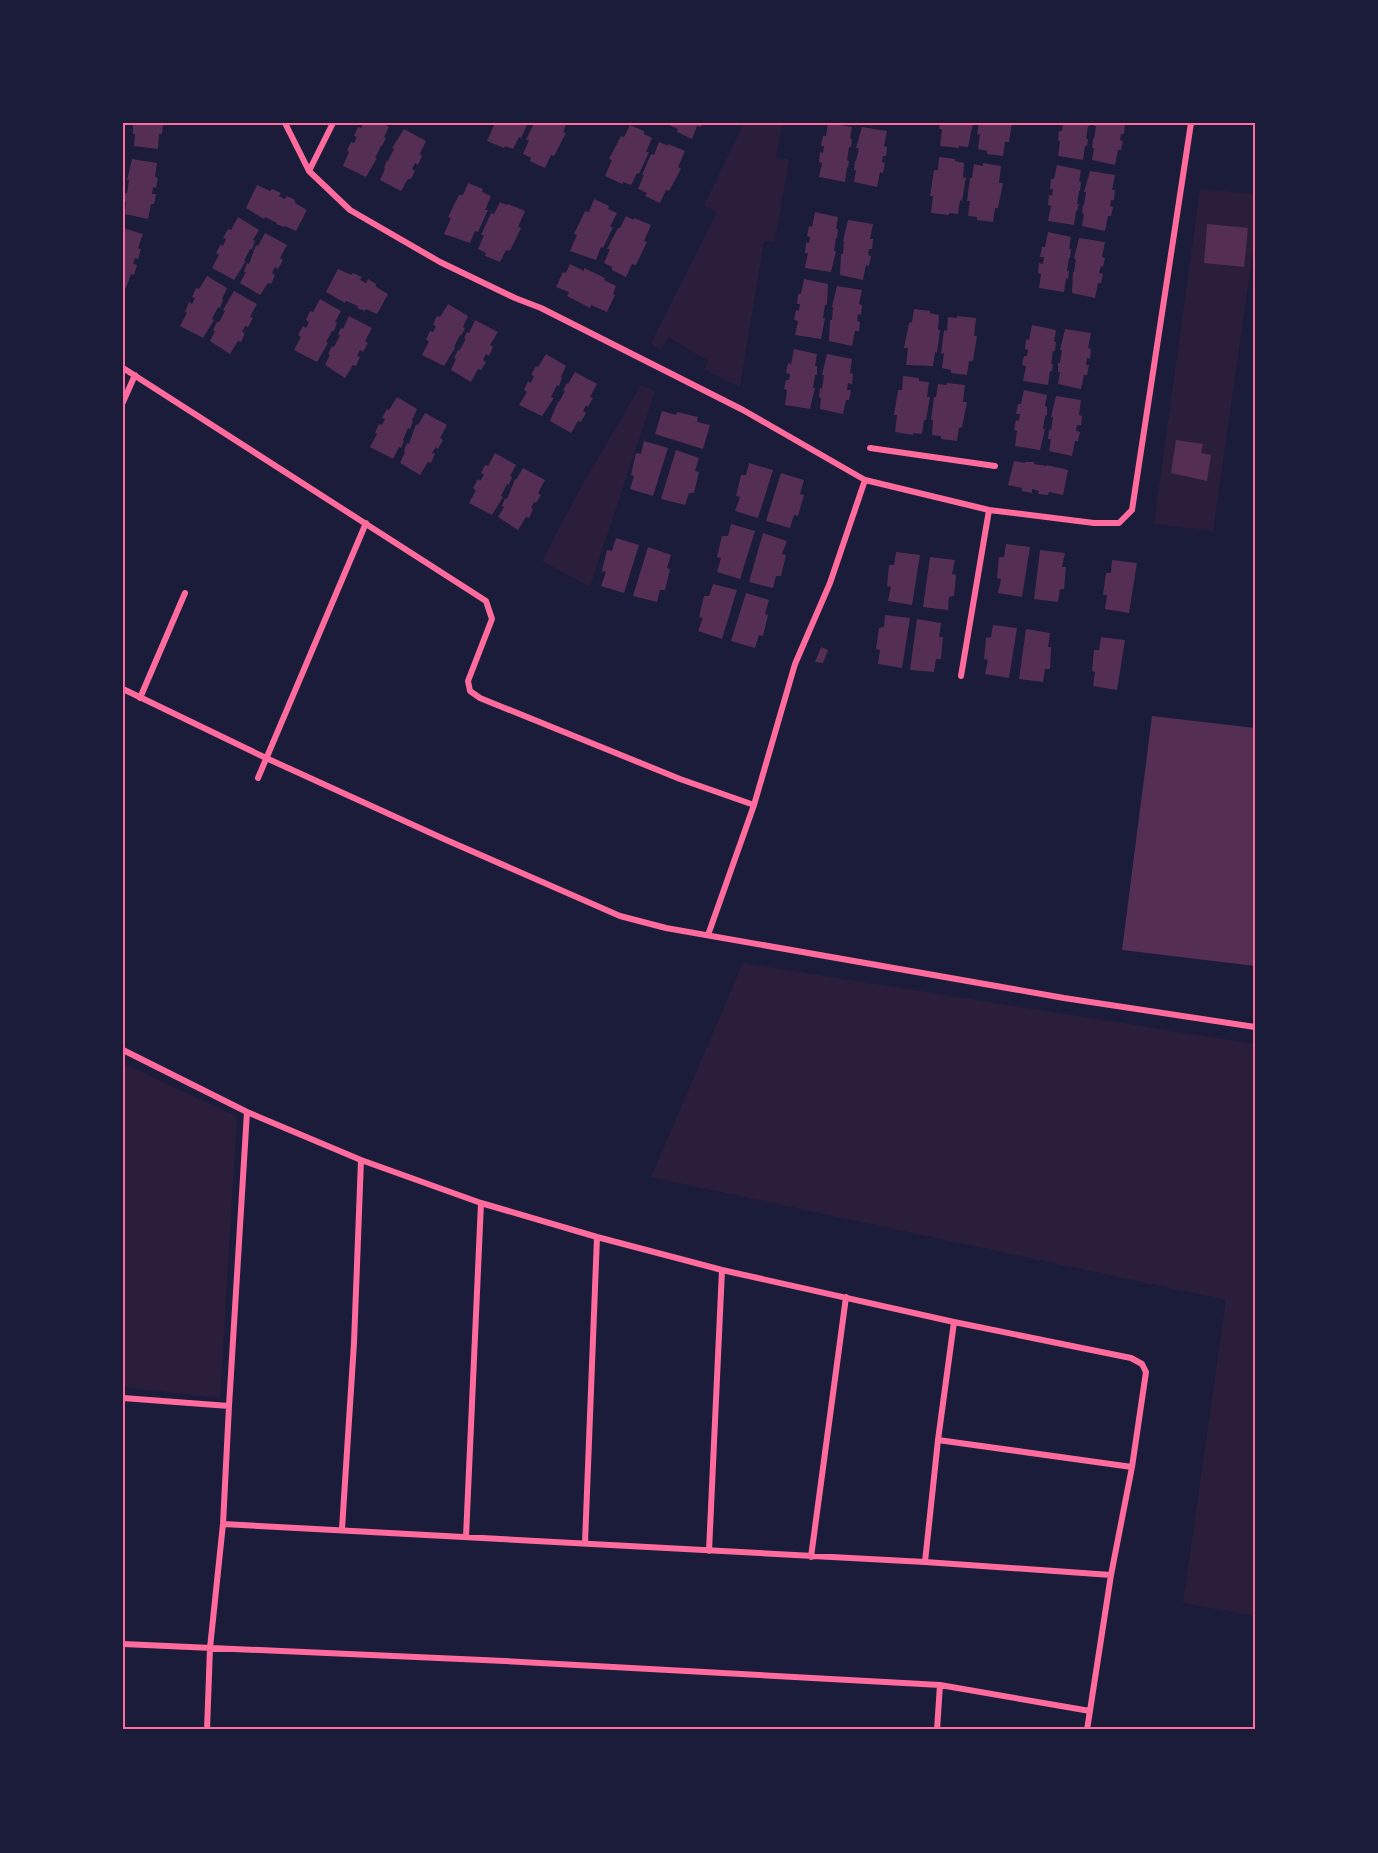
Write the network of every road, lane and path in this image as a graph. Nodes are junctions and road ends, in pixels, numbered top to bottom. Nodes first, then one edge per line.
1 (285, 123) edge
2 (333, 123) edge
3 (1191, 123) edge
4 (309, 171) junction
5 (123, 368) edge
6 (135, 375) junction
7 (123, 402) edge
8 (870, 448) dead end
9 (995, 466) dead end
10 (865, 480) junction
11 (989, 510) junction
12 (366, 523) junction
13 (185, 593) dead end
14 (961, 676) dead end
15 (123, 689) edge
16 (140, 698) junction
17 (266, 758) junction
18 (258, 778) dead end
19 (754, 805) junction
20 (708, 935) junction
21 (1255, 1027) edge
22 (123, 1050) edge
23 (247, 1112) junction
24 (361, 1160) junction
25 (481, 1203) junction
26 (597, 1236) junction
27 (722, 1270) junction
28 (846, 1297) junction
29 (954, 1322) junction
30 (123, 1398) edge
31 (229, 1406) junction
32 (938, 1440) junction
33 (1132, 1467) junction
34 (224, 1524) junction
35 (342, 1529) junction
36 (466, 1538) junction
37 (585, 1543) junction
38 (709, 1551) junction
39 (811, 1557) junction
40 (925, 1562) junction
41 (1111, 1575) junction
42 (123, 1644) edge
43 (210, 1648) junction
44 (940, 1685) junction
45 (1090, 1711) junction
46 (207, 1730) edge
47 (937, 1730) edge
48 (1087, 1730) edge

1 - 4 street
2 - 4 street
3 - 11 street
4 - 10 street
5 - 6 street
6 - 7 street
6 - 12 street
8 - 9 street
10 - 11 street
10 - 19 street
11 - 14 street
12 - 17 street
12 - 19 street
13 - 16 street
15 - 16 street
16 - 17 street
17 - 18 street
17 - 20 street
19 - 20 street
20 - 21 street
22 - 23 street
23 - 24 street
23 - 31 street
24 - 25 street
24 - 35 street
25 - 26 street
25 - 36 street
26 - 27 street
26 - 37 street
27 - 28 street
27 - 38 street
28 - 29 street
28 - 39 street
29 - 32 street
29 - 33 street
30 - 31 street
31 - 34 street
32 - 33 street
32 - 40 street
33 - 41 street
34 - 35 street
34 - 43 street
35 - 36 street
36 - 37 street
37 - 38 street
38 - 39 street
39 - 40 street
40 - 41 street
41 - 45 street
42 - 43 street
43 - 44 street
43 - 46 street
44 - 45 street
44 - 47 street
45 - 48 street

